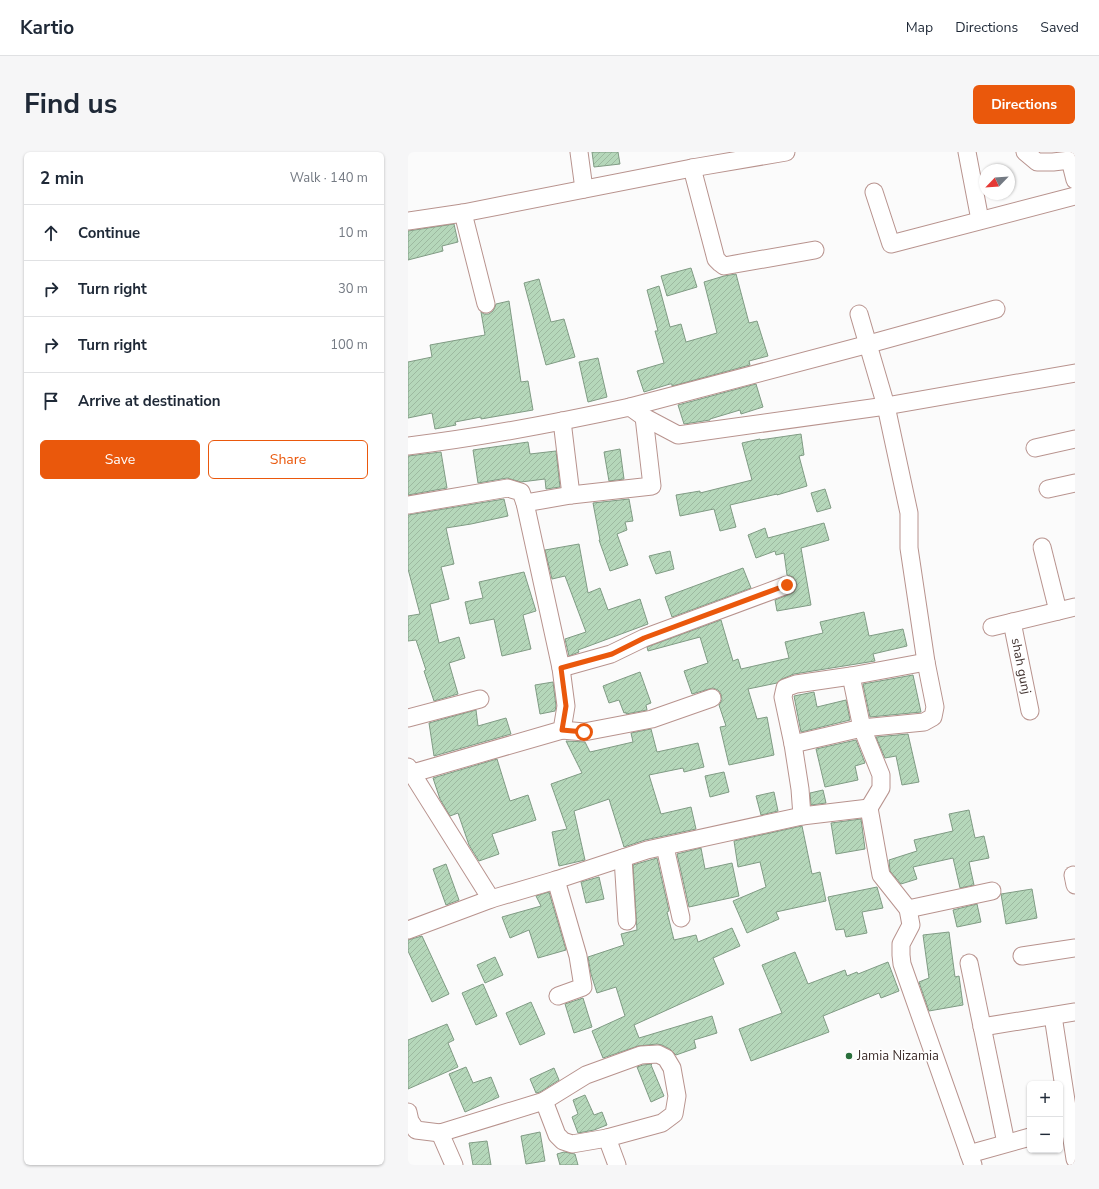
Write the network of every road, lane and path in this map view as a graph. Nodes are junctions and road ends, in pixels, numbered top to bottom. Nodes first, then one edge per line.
1 (579, 152) edge
2 (967, 152) edge
3 (1025, 152) edge
4 (780, 153) edge
5 (1072, 159) edge
6 (692, 168) junction
7 (1075, 180) edge
8 (584, 189) junction
9 (874, 192) dead end
10 (1075, 196) edge
11 (463, 212) junction
12 (980, 220) junction
13 (408, 221) edge
14 (815, 250) dead end
15 (486, 304) dead end
16 (996, 309) dead end
17 (859, 314) dead end
18 (868, 344) junction
19 (1075, 373) edge
20 (886, 406) junction
21 (630, 407) junction
22 (644, 416) junction
23 (562, 421) junction
24 (1075, 439) edge
25 (408, 446) edge
26 (1036, 448) dead end
27 (1075, 483) edge
28 (1048, 490) dead end
29 (571, 495) junction
30 (525, 503) junction
31 (408, 505) edge
32 (1042, 547) dead end
33 (787, 585) dead end
34 (1075, 607) edge
35 (1058, 611) junction
36 (1012, 622) junction
37 (992, 627) dead end
38 (926, 662) junction
39 (561, 668) junction
40 (851, 676) junction
41 (480, 698) dead end
42 (712, 698) dead end
43 (1030, 711) dead end
44 (408, 718) edge
45 (862, 728) junction
46 (562, 730) junction
47 (794, 744) junction
48 (410, 770) edge
49 (869, 808) junction
50 (802, 816) junction
51 (665, 847) junction
52 (623, 858) junction
53 (556, 880) junction
54 (992, 891) dead end
55 (491, 899) junction
56 (908, 909) junction
57 (681, 918) dead end
58 (627, 921) dead end
59 (408, 930) edge
60 (1075, 948) edge
61 (1022, 956) dead end
62 (969, 962) dead end
63 (558, 996) dead end
64 (1075, 1012) edge
65 (1053, 1016) junction
66 (982, 1027) junction
67 (544, 1101) junction
68 (408, 1112) edge
69 (1065, 1129) edge
70 (440, 1133) junction
71 (607, 1138) junction
72 (1027, 1138) edge
73 (1006, 1143) junction
74 (971, 1159) edge
75 (1075, 1159) edge
76 (454, 1165) edge
77 (616, 1165) edge

1 - 8 street
2 - 12 street
3 - 5 street
4 - 6 street
5 - 7 street
6 - 8 street
6 - 14 street
8 - 11 street
9 - 12 street
10 - 12 street
11 - 13 street
11 - 15 street
16 - 18 street
17 - 18 street
18 - 20 street
18 - 21 street
19 - 20 street
20 - 22 street
20 - 38 street
21 - 22 street
21 - 23 street
22 - 29 street
23 - 25 street
23 - 29 street
24 - 26 street
27 - 28 street
29 - 30 street
30 - 31 street
30 - 39 street
32 - 35 street
33 - 39 street
34 - 35 street, shah gunj
35 - 36 street, shah gunj
36 - 37 street, shah gunj
36 - 43 street, shah gunj
38 - 40 street
38 - 45 street
39 - 46 street
40 - 45 street
40 - 47 street
41 - 44 street
42 - 46 street
45 - 47 street
45 - 49 street
46 - 48 street
47 - 50 street
48 - 55 street
49 - 50 street
49 - 56 street
50 - 51 street
51 - 52 street
51 - 57 street
52 - 53 street
52 - 58 street
53 - 55 street
53 - 63 street
54 - 56 street
55 - 59 street
56 - 74 street
60 - 61 street
62 - 66 street
64 - 65 street
65 - 66 street
65 - 69 street
66 - 73 street
67 - 70 street
67 - 71 street
67 - 71 street
68 - 70 street
69 - 75 street
70 - 76 street
71 - 77 street
72 - 73 street
73 - 74 street

